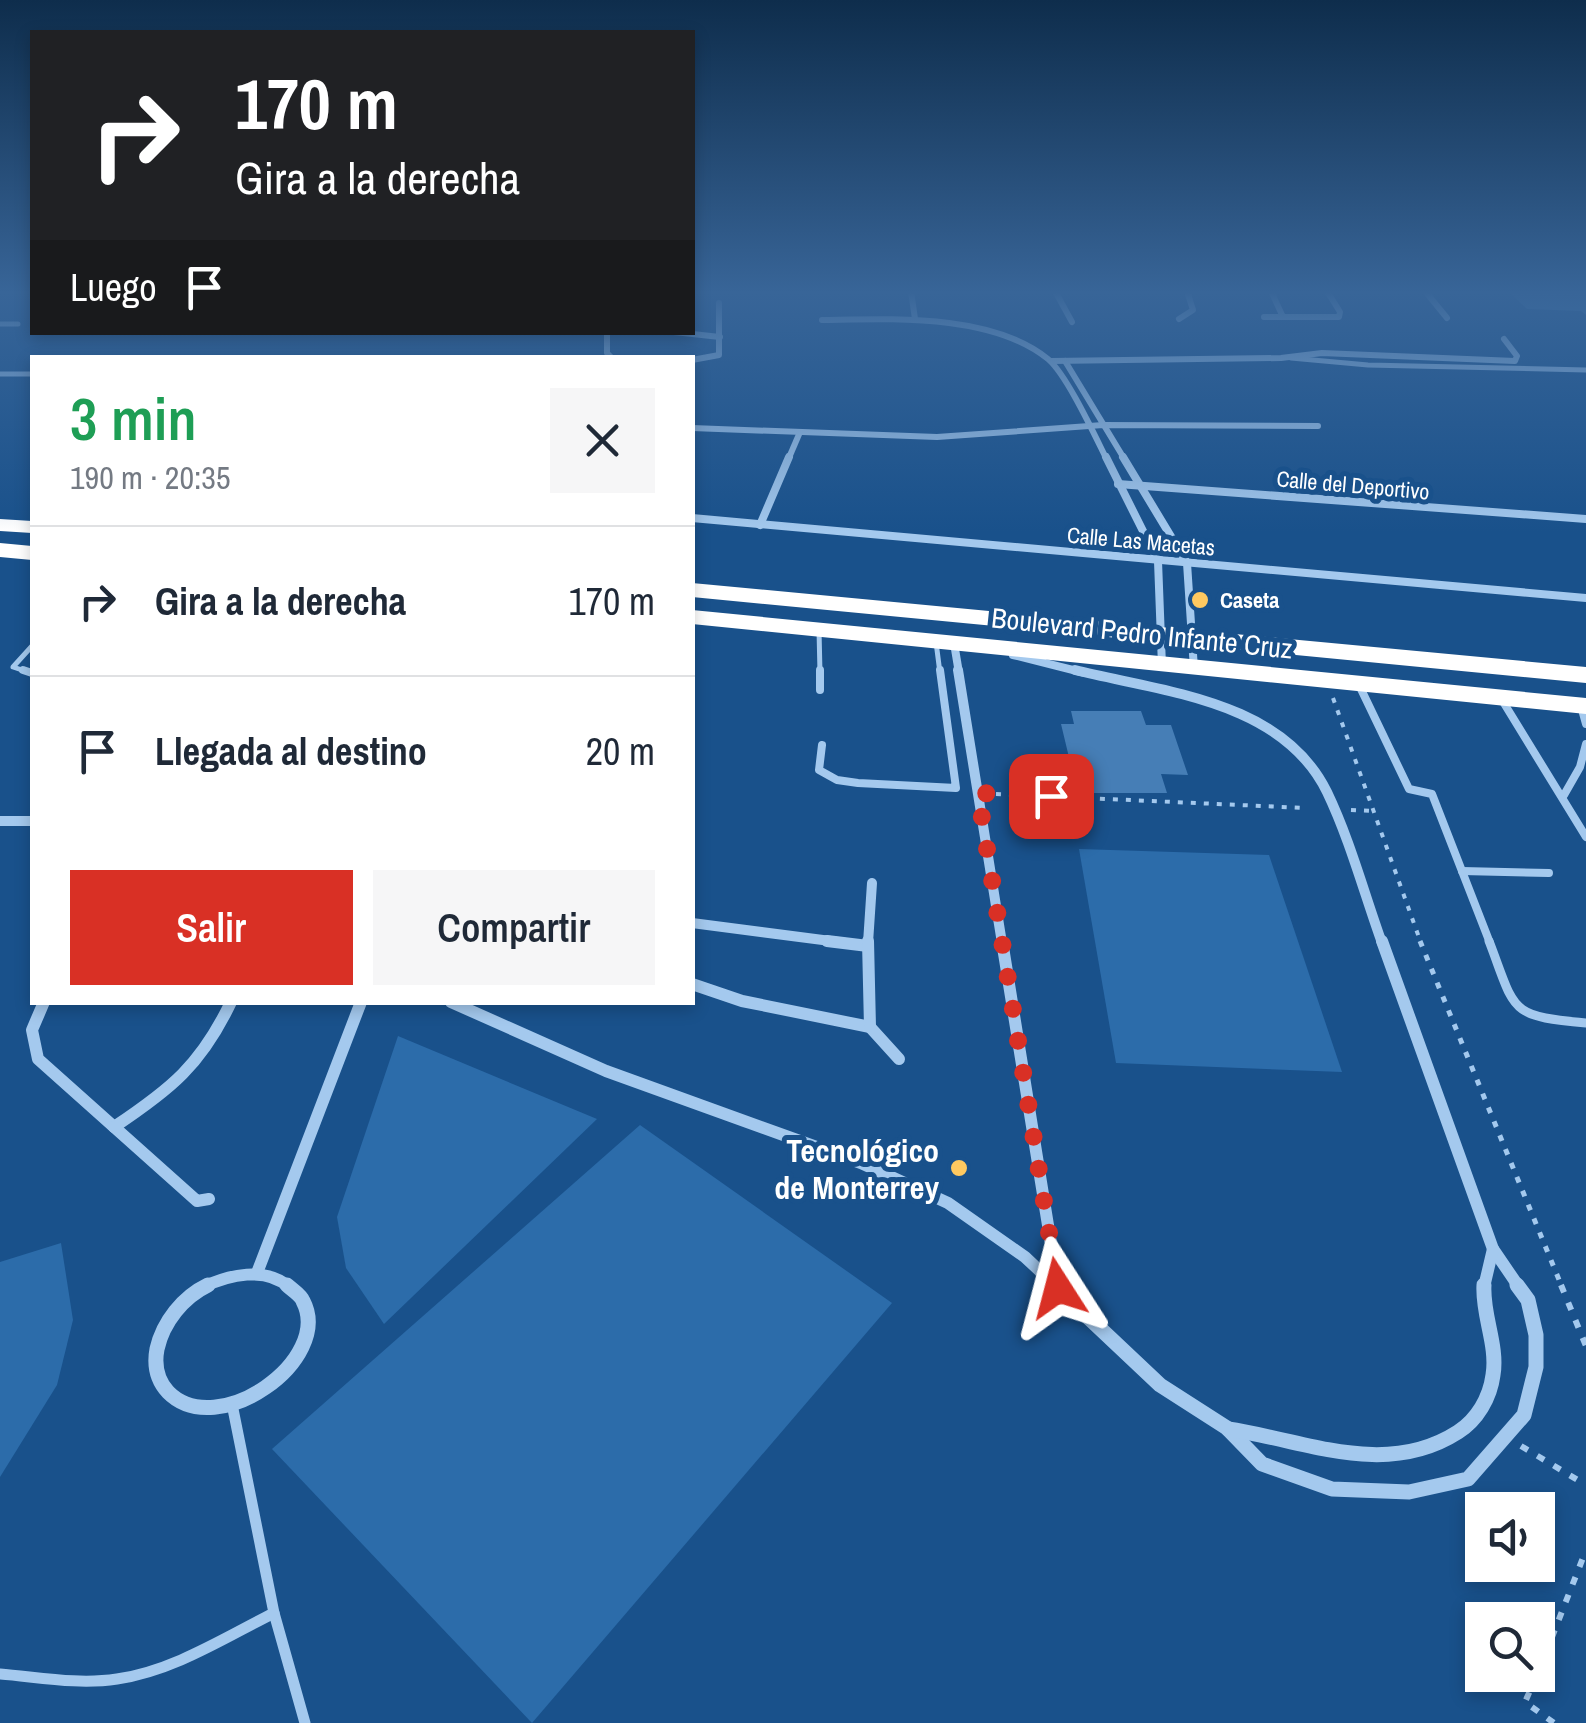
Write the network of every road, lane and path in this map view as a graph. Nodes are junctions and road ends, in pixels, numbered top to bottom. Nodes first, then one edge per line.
1 (1057, 371) edge
2 (1072, 371) edge
3 (0, 374) edge
4 (30, 374) edge
5 (1103, 425) junction
6 (1090, 426) junction
7 (1318, 426) dead end
8 (695, 428) edge
9 (800, 432) junction
10 (1118, 484) junction
11 (1138, 484) junction
12 (695, 518) edge
13 (1586, 519) edge
14 (760, 524) junction
15 (0, 525) edge
16 (30, 528) edge
17 (0, 550) edge
18 (30, 553) edge
19 (1158, 561) junction
20 (1187, 563) junction
21 (695, 590) edge
22 (1586, 598) edge
23 (695, 617) edge
24 (819, 630) junction
25 (1160, 633) junction
26 (1193, 636) junction
27 (955, 643) junction
28 (30, 648) edge
29 (1162, 666) junction
30 (1194, 670) junction
31 (30, 671) edge
32 (1586, 675) edge
33 (1329, 684) junction
34 (1360, 686) junction
35 (820, 690) dead end
36 (1502, 700) junction
37 (1584, 712) edge
38 (1586, 744) edge
39 (822, 745) dead end
40 (978, 793) junction
41 (1564, 796) junction
42 (1306, 808) dead end
43 (1344, 810) dead end
44 (1372, 811) junction
45 (30, 821) edge
46 (3, 824) edge
47 (1586, 837) edge
48 (1462, 871) junction
49 (1548, 873) dead end
50 (872, 883) dead end
51 (695, 923) edge
52 (868, 946) junction
53 (695, 985) edge
54 (42, 1005) edge
55 (230, 1005) edge
56 (360, 1005) edge
57 (458, 1005) edge
58 (1586, 1023) edge
59 (870, 1027) junction
60 (899, 1060) dead end
61 (114, 1127) junction
62 (208, 1199) dead end
63 (1494, 1250) junction
64 (257, 1273) junction
65 (1058, 1288) junction
66 (1586, 1346) edge
67 (232, 1404) junction
68 (1226, 1428) junction
69 (1508, 1438) junction
70 (1586, 1486) edge
71 (1586, 1550) edge
72 (274, 1612) junction
73 (1555, 1628) edge
74 (0, 1674) edge
75 (1529, 1692) edge
76 (304, 1723) edge
77 (1554, 1723) edge

1 - 6 street
2 - 5 street
3 - 4 lane
5 - 6 street
5 - 7 street
5 - 11 street
6 - 9 street
6 - 10 street
8 - 9 street
9 - 14 street
10 - 11 street, Calle del Deportivo
10 - 19 street
11 - 13 street, Calle del Deportivo
11 - 20 street
12 - 14 street, Calle Las Macetas
14 - 19 street, Calle Las Macetas
15 - 16 highway
17 - 18 highway
19 - 20 street, Calle Las Macetas
19 - 25 street
20 - 22 street, Calle Las Macetas
20 - 26 street
21 - 25 highway, Boulevard Pedro Infante Cruz
23 - 24 highway, Boulevard Pedro Infante Cruz
24 - 27 highway, Boulevard Pedro Infante Cruz
24 - 35 lane
25 - 26 highway, Boulevard Pedro Infante Cruz
25 - 29 street
26 - 30 street
26 - 32 highway, Boulevard Pedro Infante Cruz
27 - 29 highway, Boulevard Pedro Infante Cruz
27 - 39 lane
27 - 40 street
27 - 63 street
28 - 31 lane
29 - 30 highway, Boulevard Pedro Infante Cruz
30 - 33 highway, Boulevard Pedro Infante Cruz
33 - 34 highway, Boulevard Pedro Infante Cruz
33 - 44 path
34 - 36 highway, Boulevard Pedro Infante Cruz
34 - 48 lane
36 - 37 highway, Boulevard Pedro Infante Cruz
36 - 41 lane
38 - 41 lane
40 - 42 path
40 - 65 street
41 - 47 lane
43 - 44 path
44 - 66 path
45 - 46 street
48 - 49 lane
48 - 58 lane
50 - 52 street
51 - 52 street
52 - 59 street
53 - 59 street
54 - 61 street
55 - 61 street
56 - 64 street
57 - 65 street
59 - 60 street
61 - 62 street
63 - 68 street
63 - 69 street
64 - 67 street
64 - 67 street
65 - 68 street
67 - 72 lane
68 - 69 street
69 - 70 path
71 - 73 path
72 - 74 lane
72 - 76 lane
75 - 77 path

